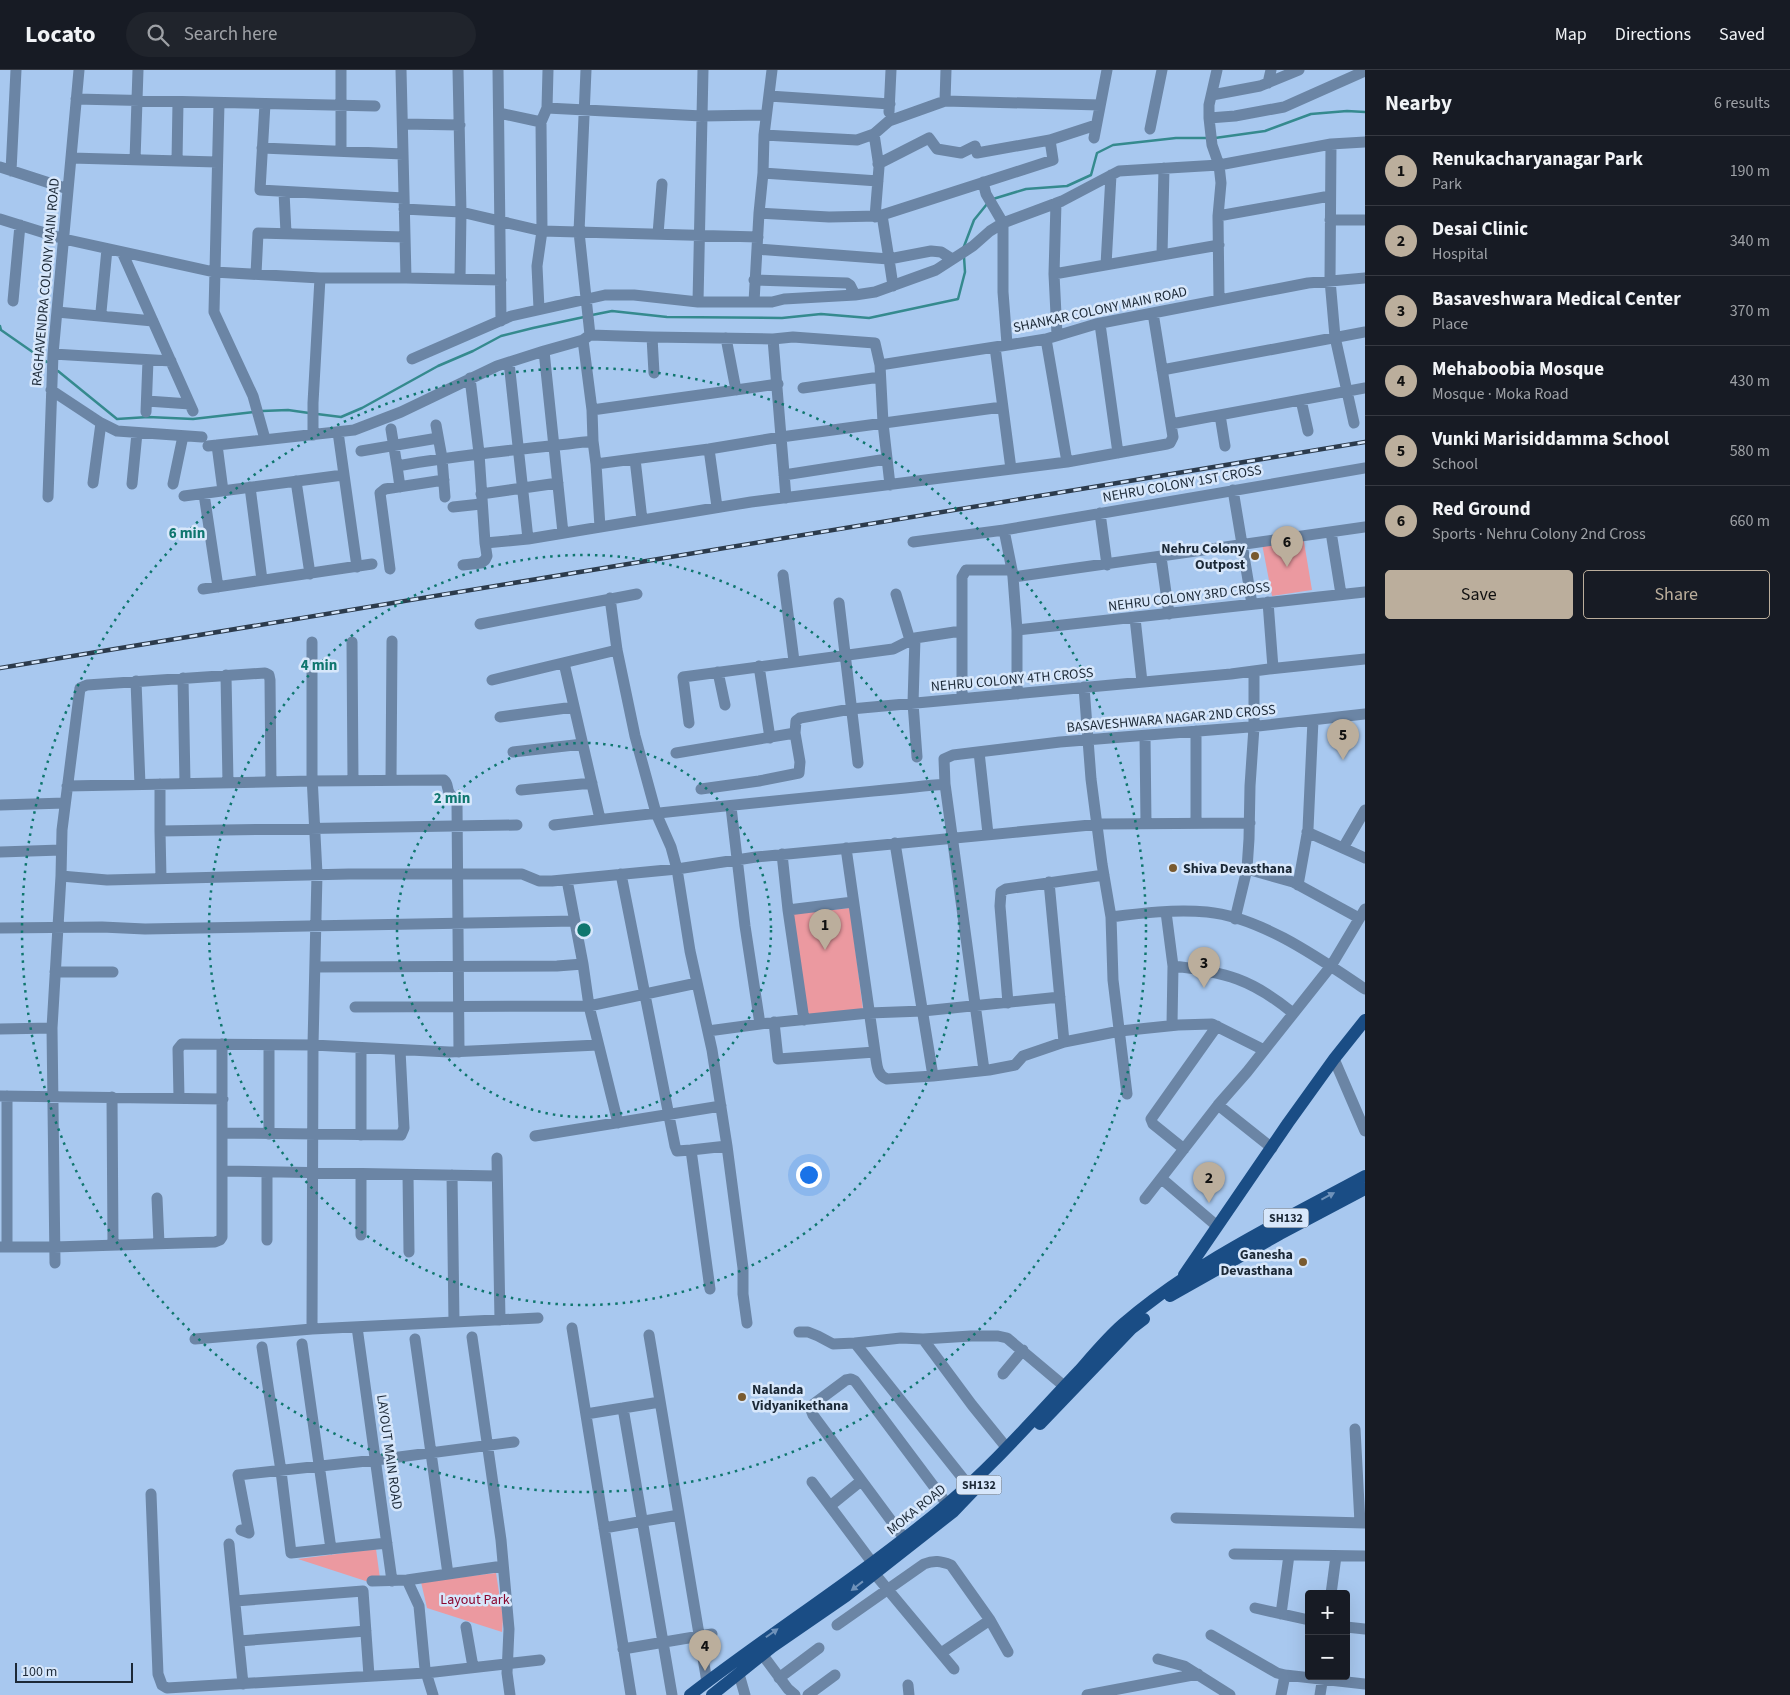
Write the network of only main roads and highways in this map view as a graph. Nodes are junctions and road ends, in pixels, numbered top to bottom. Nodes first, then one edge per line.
1 (1365, 1020) edge
2 (1365, 1176) edge
3 (1365, 1189) edge
4 (1211, 1267) junction
5 (1182, 1278) junction
6 (1175, 1292) junction
7 (1068, 1389) junction
8 (971, 1488) junction
9 (875, 1569) junction
10 (690, 1695) edge
11 (712, 1695) edge

1 - 5 main road
4 -> 2 main road, SH132
3 - 4 main road, SH132
4 - 5 main road, SH132
4 - 6 main road, SH132
5 - 6 main road
5 - 7 main road, MOKA ROAD / SH132
6 - 7 main road, MOKA ROAD / SH132
7 - 8 main road, MOKA ROAD / SH132
7 - 8 main road, MOKA ROAD / SH132
8 - 9 main road, MOKA ROAD / SH132
8 - 9 main road, MOKA ROAD / SH132
10 -> 9 main road, MOKA ROAD / SH132
9 -> 11 main road, MOKA ROAD / SH132

